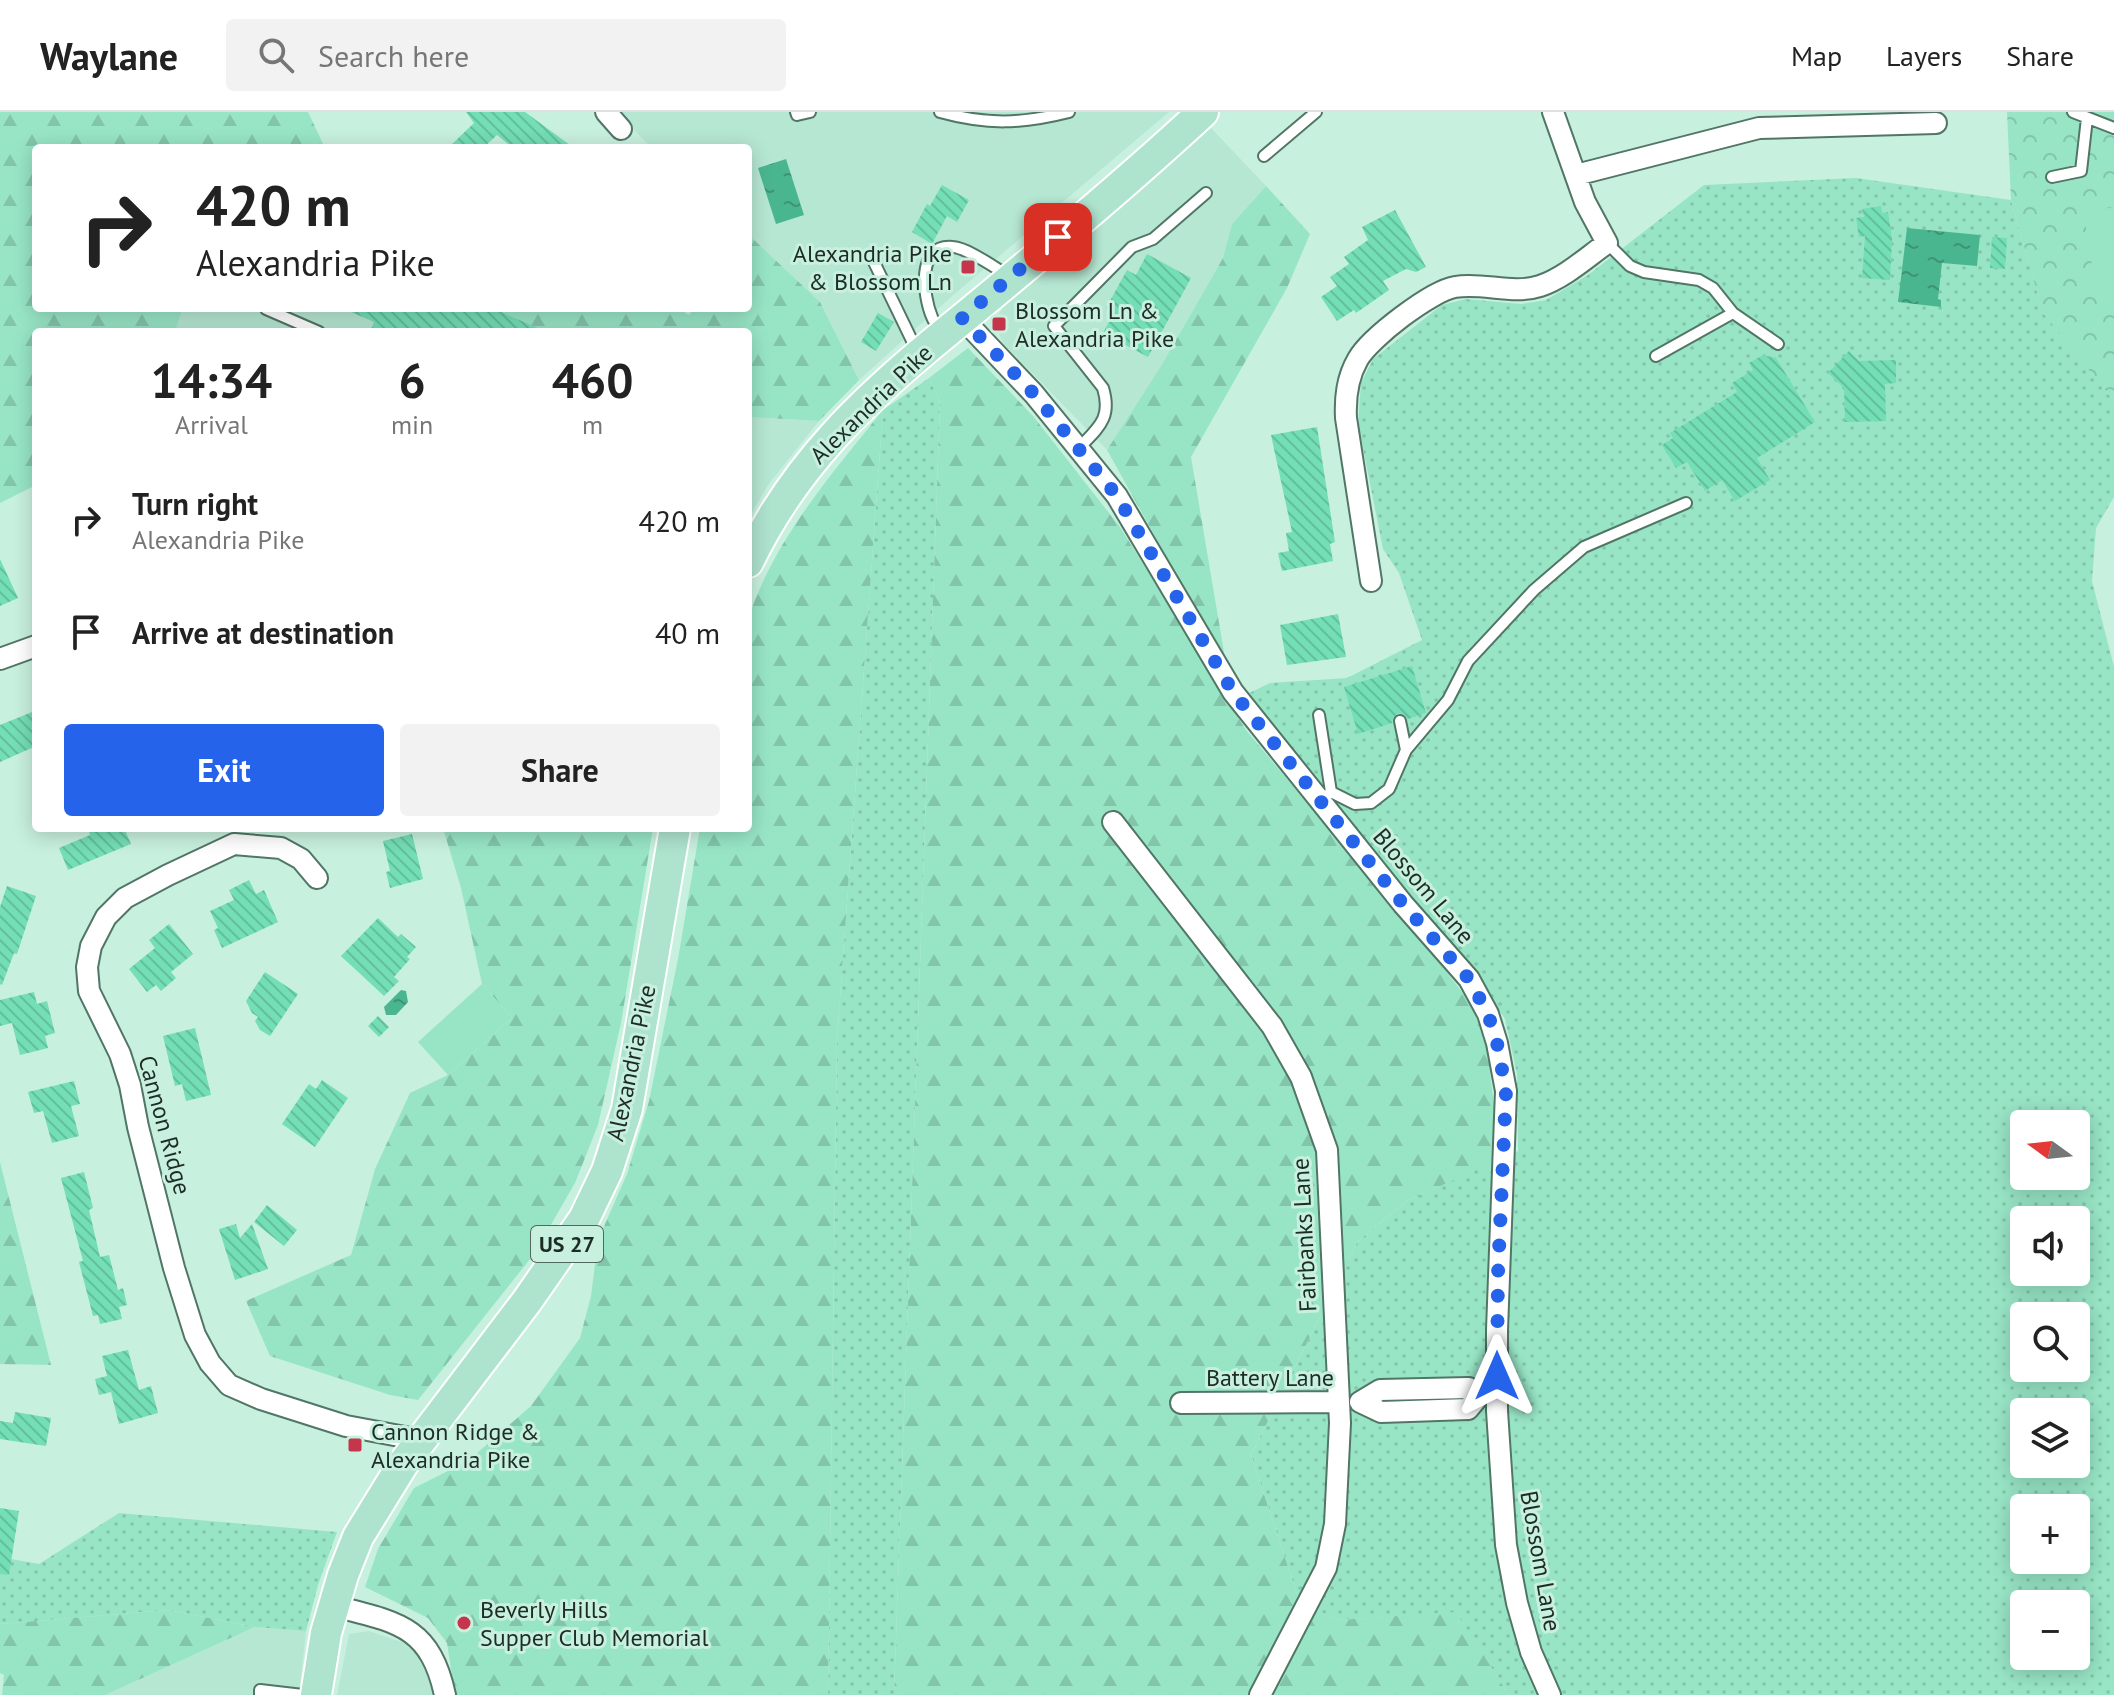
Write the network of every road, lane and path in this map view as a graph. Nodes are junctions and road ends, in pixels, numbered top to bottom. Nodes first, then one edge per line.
1 (606, 112) edge
2 (796, 112) edge
3 (810, 112) edge
4 (940, 112) edge
5 (1069, 112) edge
6 (1203, 112) edge
7 (1316, 112) edge
8 (1553, 112) edge
9 (2073, 112) edge
10 (2087, 118) junction
11 (1936, 123) dead end
12 (2114, 128) edge
13 (621, 129) dead end
14 (1264, 156) dead end
15 (1576, 175) junction
16 (2052, 177) dead end
17 (1206, 193) dead end
18 (1607, 243) junction
19 (872, 258) dead end
20 (1011, 277) junction
21 (273, 312) edge
22 (1733, 313) junction
23 (954, 326) junction
24 (310, 328) edge
25 (1778, 344) dead end
26 (919, 353) junction
27 (1656, 356) dead end
28 (1079, 448) junction
29 (1686, 503) dead end
30 (752, 544) edge
31 (1371, 581) dead end
32 (32, 647) edge
33 (0, 659) edge
34 (1319, 715) dead end
35 (1400, 721) dead end
36 (1406, 750) junction
37 (1326, 797) junction
38 (1113, 822) dead end
39 (674, 832) edge
40 (317, 878) dead end
41 (1487, 1399) junction
42 (1350, 1402) junction
43 (1181, 1403) dead end
44 (421, 1440) junction
45 (334, 1606) junction
46 (260, 1695) edge
47 (303, 1695) edge
48 (316, 1695) edge
49 (445, 1695) edge
50 (1260, 1695) edge
51 (1550, 1695) edge

1 - 13 street
2 - 3 lane
4 - 5 lane
6 - 20 main road, Alexandria Pike
7 - 14 lane
8 - 15 street
9 - 10 lane
10 - 12 lane
10 - 16 lane
11 - 15 street
15 - 18 street
17 - 28 lane
18 - 22 lane
18 - 31 street
19 - 26 lane
20 - 23 main road, Alexandria Pike
20 - 23 lane
21 - 24 lane
22 - 25 lane
22 - 27 lane
23 - 26 main road, Alexandria Pike
23 - 28 street, Blossom Lane
26 - 30 main road, Alexandria Pike
28 - 37 street, Blossom Lane
29 - 36 lane
32 - 33 street
34 - 37 lane
35 - 36 lane
36 - 37 lane
37 - 41 street, Blossom Lane
38 - 42 street, Fairbanks Lane
39 - 44 main road, Alexandria Pike / US 27
40 - 44 street, Cannon Ridge
41 - 42 street, Battery Lane
41 - 51 street, Blossom Lane
42 - 43 street, Battery Lane
42 - 50 street, Fairbanks Lane
44 - 45 main road, Alexandria Pike / US 27
45 - 48 main road, Alexandria Pike / US 27
45 - 49 street
46 - 47 lane

